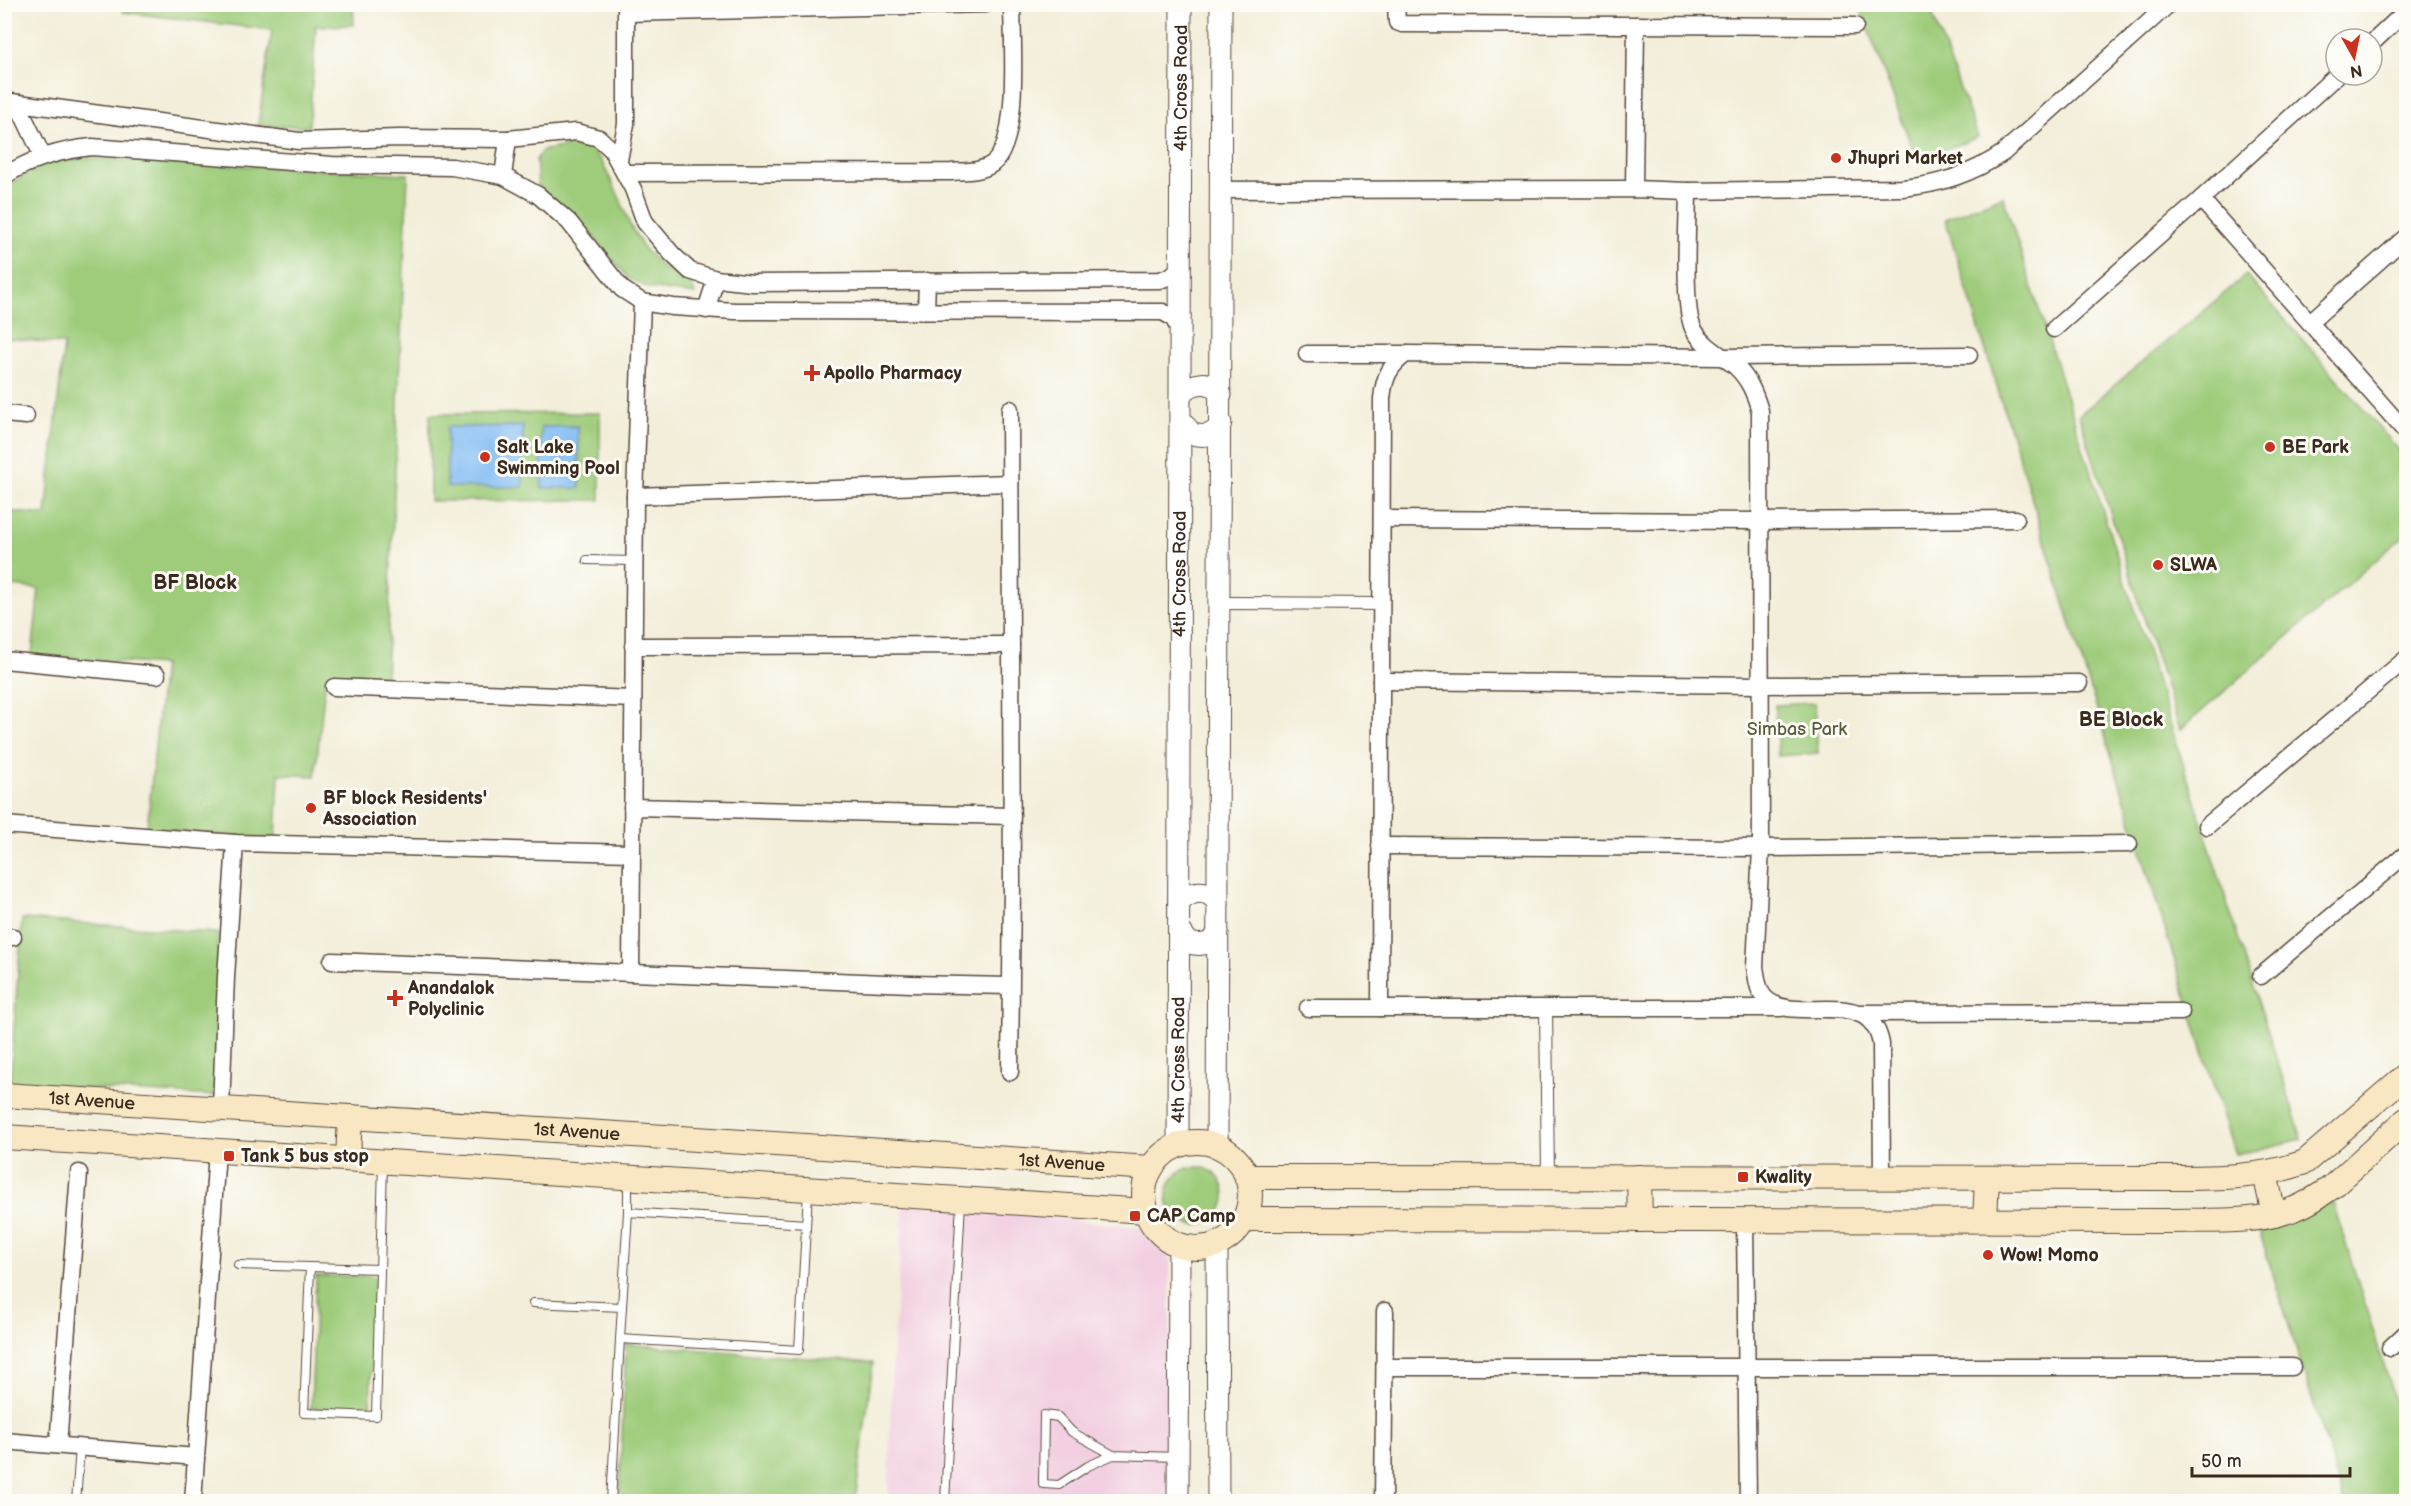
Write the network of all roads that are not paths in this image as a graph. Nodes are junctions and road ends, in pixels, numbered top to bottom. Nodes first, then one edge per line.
1 (986, 4) edge
2 (1012, 4) edge
3 (1182, 4) edge
4 (1221, 4) edge
5 (1396, 4) edge
6 (2169, 4) edge
7 (627, 9) edge
8 (2406, 11) edge
9 (1636, 25) junction
10 (1855, 26) dead end
11 (2384, 32) edge
12 (2324, 87) edge
13 (11, 102) edge
14 (508, 139) junction
15 (43, 157) junction
16 (622, 167) junction
17 (4, 176) edge
18 (503, 176) junction
19 (1634, 189) junction
20 (1221, 190) junction
21 (1688, 191) junction
22 (2201, 199) junction
23 (2406, 237) edge
24 (1181, 267) junction
25 (716, 279) junction
26 (927, 281) junction
27 (642, 302) junction
28 (706, 310) junction
29 (926, 311) junction
30 (2310, 322) junction
31 (2054, 329) dead end
32 (1181, 332) junction
33 (1307, 354) dead end
34 (1406, 354) junction
35 (1969, 355) dead end
36 (1723, 357) junction
37 (1182, 394) junction
38 (1221, 395) junction
39 (1010, 409) dead end
40 (4, 414) edge
41 (26, 416) dead end
42 (1181, 420) junction
43 (1221, 423) junction
44 (2406, 432) edge
45 (1010, 483) junction
46 (635, 496) junction
47 (1382, 519) junction
48 (2016, 519) dead end
49 (1761, 521) junction
50 (587, 560) dead end
51 (635, 561) junction
52 (1220, 603) junction
53 (1382, 604) junction
54 (1011, 645) junction
55 (633, 646) junction
56 (2406, 659) edge
57 (4, 660) edge
58 (157, 675) dead end
59 (1381, 681) junction
60 (2079, 683) dead end
61 (1761, 685) junction
62 (334, 687) dead end
63 (633, 699) junction
64 (632, 807) junction
65 (1012, 816) junction
66 (4, 825) edge
67 (2207, 826) dead end
68 (235, 843) junction
69 (2129, 844) dead end
70 (1380, 846) junction
71 (1761, 848) junction
72 (632, 853) junction
73 (2406, 854) edge
74 (1179, 903) junction
75 (1218, 904) junction
76 (1179, 929) junction
77 (1218, 932) junction
78 (332, 961) dead end
79 (631, 973) junction
80 (2261, 976) dead end
81 (1010, 986) junction
82 (1308, 1008) dead end
83 (1380, 1008) junction
84 (1800, 1008) junction
85 (1546, 1009) junction
86 (2181, 1012) dead end
87 (1857, 1013) junction
88 (1010, 1072) dead end
89 (2406, 1075) edge
90 (4, 1095) edge
91 (221, 1109) junction
92 (350, 1117) junction
93 (2406, 1120) edge
94 (4, 1137) edge
95 (1217, 1145) junction
96 (1178, 1146) junction
97 (216, 1151) junction
98 (348, 1159) junction
99 (384, 1161) junction
100 (1151, 1168) junction
101 (79, 1173) dead end
102 (2265, 1173) junction
103 (628, 1177) junction
104 (1247, 1177) junction
105 (1548, 1177) junction
106 (1639, 1177) junction
107 (1882, 1178) junction
108 (1987, 1178) junction
109 (808, 1189) junction
110 (961, 1198) junction
111 (1146, 1211) junction
112 (628, 1212) junction
113 (2274, 1215) junction
114 (1245, 1219) junction
115 (1640, 1220) junction
116 (1744, 1220) junction
117 (1985, 1220) junction
118 (806, 1224) junction
119 (1179, 1244) junction
120 (1217, 1244) junction
121 (238, 1265) dead end
122 (310, 1267) junction
123 (380, 1269) junction
124 (533, 1303) dead end
125 (622, 1307) junction
126 (1385, 1311) dead end
127 (2406, 1333) edge
128 (620, 1339) junction
129 (2390, 1348) dead end
130 (1747, 1366) junction
131 (1384, 1367) junction
132 (2292, 1367) dead end
133 (4, 1441) edge
134 (58, 1445) junction
135 (81, 1447) junction
136 (1113, 1455) junction
137 (196, 1456) junction
138 (1178, 1457) junction
139 (76, 1502) edge
140 (193, 1502) edge
141 (611, 1502) edge
142 (945, 1502) edge
143 (1178, 1502) edge
144 (1218, 1502) edge
145 (1383, 1502) edge
146 (1748, 1502) edge

1 - 7 street
2 - 16 street
3 - 24 street, 4th Cross Road
4 - 20 street
5 - 9 street
6 - 21 street
7 - 16 street
8 - 11 street
9 - 10 street
9 - 19 street
12 - 22 street
13 - 14 street
13 - 15 street
14 - 16 street
14 - 18 street
15 - 17 street
15 - 18 street
16 - 25 street
18 - 27 street
19 - 20 street
19 - 21 street
20 - 38 street
21 - 36 street
22 - 30 street
22 - 31 street
23 - 30 street
24 - 26 street
24 - 32 street, 4th Cross Road
25 - 26 street
25 - 28 street
26 - 29 street
27 - 28 street
27 - 46 street
28 - 29 street
29 - 32 street
30 - 44 street
32 - 37 street, 4th Cross Road
33 - 34 street
34 - 36 street
34 - 47 street
35 - 36 street
36 - 49 street
37 - 38 street
37 - 42 street, 4th Cross Road
38 - 43 street
39 - 45 street
40 - 41 street
42 - 43 street
42 - 74 street, 4th Cross Road
43 - 52 street
45 - 46 street
45 - 54 street
46 - 51 street
47 - 49 street
47 - 53 street
48 - 49 street
49 - 61 street
50 - 51 lane
51 - 55 street
52 - 53 street
52 - 75 street
53 - 59 street
54 - 55 street
54 - 65 street
55 - 63 street
56 - 67 street
57 - 58 street
59 - 61 street
59 - 70 street
60 - 61 street
61 - 71 street
62 - 63 street
63 - 64 street
64 - 65 street
64 - 72 street
65 - 81 street
66 - 68 street
68 - 72 street
68 - 91 street
69 - 71 street
70 - 71 street
70 - 83 street
71 - 84 street
72 - 79 street
73 - 80 street
74 - 75 street
74 - 76 street, 4th Cross Road
75 - 77 street
76 - 77 street
76 - 96 street, 4th Cross Road
77 - 95 street
78 - 79 street
79 - 81 street
81 - 88 street
82 - 83 street
83 - 85 street
84 - 85 street
84 - 87 street
85 - 105 street
86 - 87 street
87 - 107 street
89 - 102 main road
90 - 91 main road, 1st Avenue
91 - 92 main road, 1st Avenue
92 - 98 main road
92 - 100 main road, 1st Avenue
93 - 113 main road
94 - 97 main road
95 - 96 main road
95 - 104 main road
96 - 100 main road
97 - 98 main road
97 - 137 street
98 - 99 main road
99 - 103 main road
99 - 123 lane
100 - 111 main road
101 - 134 street
102 - 108 main road
102 - 113 main road
103 - 109 main road
103 - 112 lane
104 - 105 main road
104 - 114 main road
105 - 106 main road
106 - 107 main road
106 - 115 main road
107 - 108 main road
108 - 117 main road
109 - 110 main road
109 - 118 lane
110 - 111 main road
110 - 142 lane
111 - 119 main road
112 - 118 lane
112 - 125 lane
113 - 117 main road
114 - 115 main road
114 - 120 main road
115 - 116 main road
116 - 117 main road
116 - 130 street
118 - 128 lane
119 - 120 main road
119 - 138 street
120 - 144 street
121 - 122 lane
122 - 123 lane
122 - 123 lane
124 - 125 lane
125 - 128 lane
126 - 131 street
127 - 129 street
128 - 141 lane
130 - 131 street
130 - 132 street
130 - 146 street
131 - 145 street
133 - 134 street
134 - 135 street
135 - 137 street
135 - 139 lane
136 - 136 lane
136 - 138 lane
137 - 140 street
138 - 143 street

